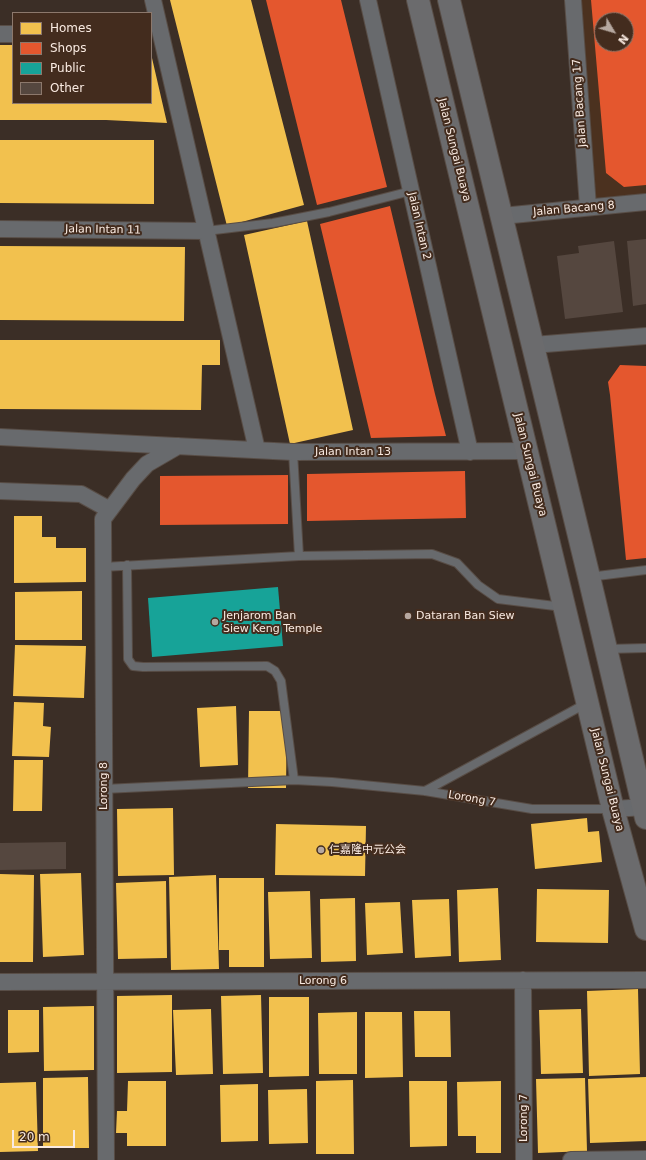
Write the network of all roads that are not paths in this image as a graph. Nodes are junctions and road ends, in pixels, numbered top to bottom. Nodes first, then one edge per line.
1 (153, 0) edge
2 (368, 0) edge
3 (418, 0) edge
4 (449, 0) edge
5 (573, 0) edge
6 (0, 34) edge
7 (12, 34) edge
8 (156, 35) edge
9 (411, 191) junction
10 (646, 202) edge
11 (588, 207) junction
12 (502, 216) junction
13 (0, 229) edge
14 (206, 231) junction
15 (646, 336) edge
16 (533, 345) junction
17 (0, 437) edge
18 (178, 446) junction
19 (257, 450) junction
20 (293, 452) junction
21 (470, 452) junction
22 (527, 452) junction
23 (0, 491) edge
24 (110, 510) junction
25 (299, 556) junction
26 (126, 565) junction
27 (103, 567) junction
28 (646, 570) edge
29 (589, 577) junction
30 (565, 607) junction
31 (646, 648) edge
32 (606, 649) junction
33 (588, 703) junction
34 (294, 780) junction
35 (104, 789) junction
36 (425, 791) junction
37 (613, 809) junction
38 (645, 811) edge
39 (646, 929) edge
40 (523, 980) junction
41 (646, 980) edge
42 (0, 982) edge
43 (106, 982) junction
44 (646, 1159) edge
45 (106, 1160) edge
46 (524, 1160) edge
47 (571, 1160) edge

1 - 8 street
2 - 9 street, Jalan Intan 2
3 - 22 street, Jalan Sungai Buaya
4 - 12 street
5 - 11 street, Jalan Bacang 17
6 - 7 street
8 - 14 street
9 - 14 lane
9 - 21 street, Jalan Intan 2
10 - 11 street, Jalan Bacang 8
11 - 12 street, Jalan Bacang 8
12 - 16 street
13 - 14 street, Jalan Intan 11
14 - 19 street
15 - 16 street
16 - 29 street
17 - 18 street, Jalan Intan 13
18 - 19 street, Jalan Intan 13
18 - 24 street, Lorong 8
19 - 20 street, Jalan Intan 13
20 - 21 street, Jalan Intan 13
20 - 25 lane
21 - 22 street, Jalan Intan 13
22 - 30 street, Jalan Sungai Buaya
23 - 24 street
24 - 27 street, Lorong 8
25 - 26 lane
25 - 30 lane
26 - 27 lane
26 - 34 lane
27 - 35 street, Lorong 8
28 - 29 lane
29 - 32 street
30 - 33 street, Jalan Sungai Buaya
31 - 32 lane
32 - 38 street
33 - 36 lane
33 - 37 street, Jalan Sungai Buaya
34 - 35 lane, Lorong 7
34 - 36 lane, Lorong 7
35 - 43 street, Lorong 8
36 - 37 lane, Lorong 7
37 - 38 street
37 - 39 street, Jalan Sungai Buaya
40 - 41 street, Lorong 6
40 - 43 street, Lorong 6
40 - 46 street, Lorong 7
42 - 43 street, Lorong 6
43 - 45 street, Lorong 8
44 - 47 street

